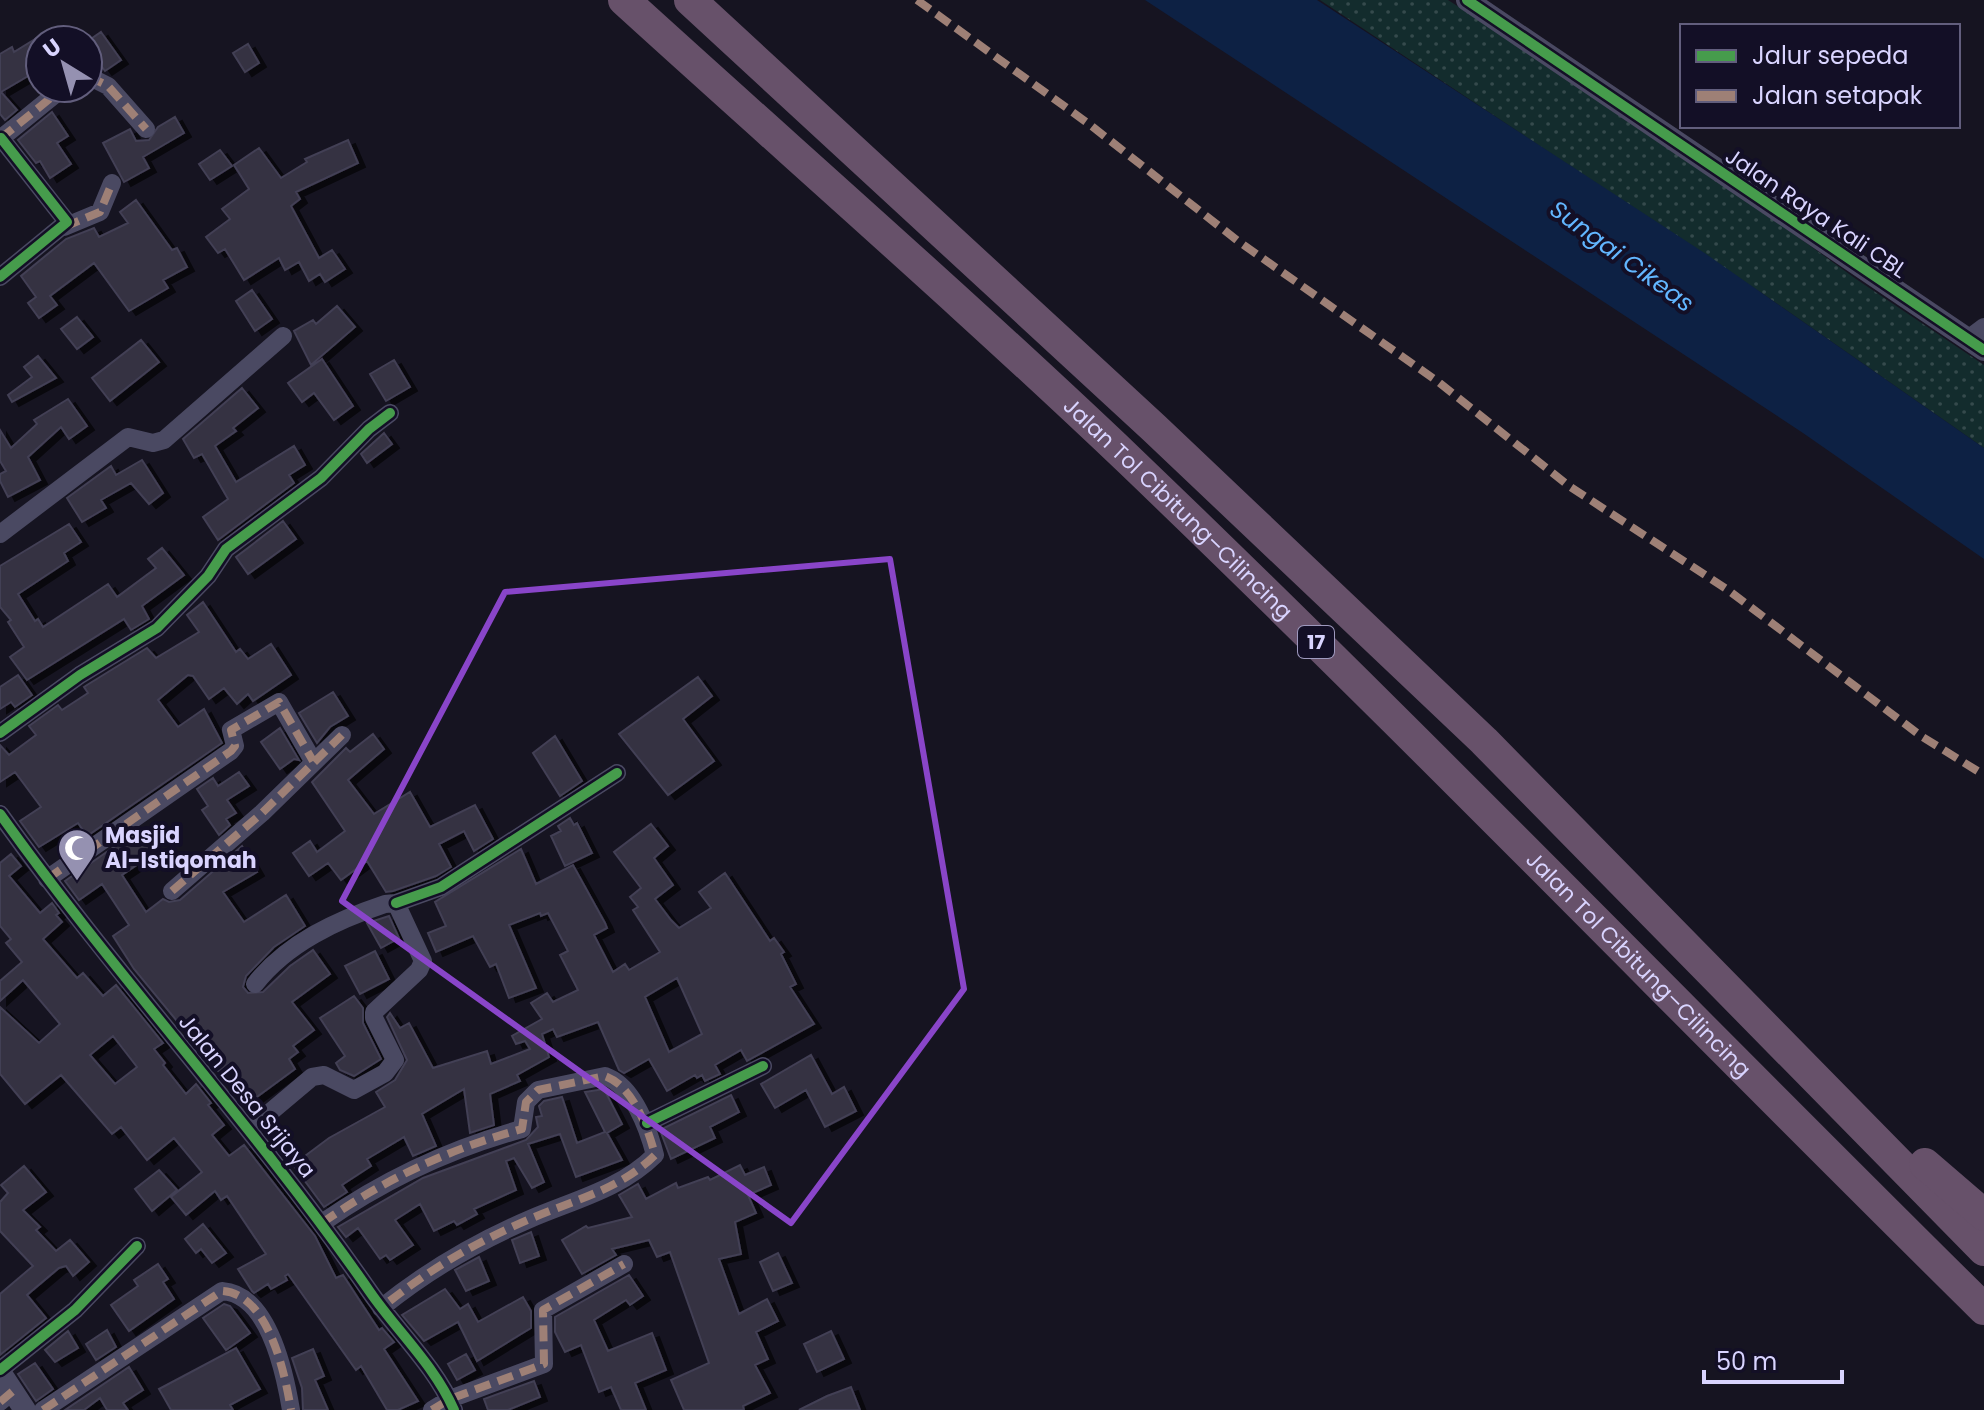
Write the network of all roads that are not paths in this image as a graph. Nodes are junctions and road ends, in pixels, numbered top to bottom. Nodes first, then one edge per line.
1 (624, 0) edge
2 (690, 0) edge
3 (1467, 0) edge
4 (104, 84) edge
5 (43, 104) edge
6 (146, 129) dead end
7 (1, 138) edge
8 (112, 183) dead end
9 (64, 227) junction
10 (0, 277) edge
11 (283, 336) dead end
12 (1979, 339) edge
13 (390, 413) dead end
14 (0, 534) edge
15 (0, 733) edge
16 (342, 735) dead end
17 (313, 761) junction
18 (617, 773) dead end
19 (0, 814) edge
20 (47, 879) junction
21 (172, 891) dead end
22 (396, 903) junction
23 (255, 984) dead end
24 (1735, 1000) junction
25 (763, 1066) dead end
26 (647, 1123) junction
27 (249, 1130) junction
28 (1984, 1215) edge
29 (322, 1223) junction
30 (137, 1246) dead end
31 (1984, 1250) edge
32 (624, 1264) dead end
33 (381, 1308) junction
34 (1984, 1309) edge
35 (0, 1371) edge
36 (13, 1401) edge
37 (452, 1405) edge
38 (43, 1410) edge
39 (291, 1410) edge
40 (432, 1410) edge

1 - 34 highway, Jalan Tol Cibitung–Cilincing / 17
2 - 24 highway, Jalan Tol Cibitung–Cilincing / 17
3 - 12 street, Jalan Raya Kali CBL
4 - 6 street
5 - 7 street
7 - 9 street
8 - 9 street
9 - 10 street
11 - 14 street
13 - 15 street
16 - 17 street
17 - 20 street
17 - 21 street
18 - 22 street
19 - 20 street, Jalan Desa Srijaya
20 - 27 street, Jalan Desa Srijaya
22 - 23 street
22 - 27 street
24 - 28 highway
24 - 31 highway, Jalan Tol Cibitung–Cilincing / 17
25 - 26 street
26 - 29 street
26 - 33 street
27 - 29 street, Jalan Desa Srijaya
29 - 33 street, Jalan Desa Srijaya
30 - 35 street
32 - 37 street
33 - 37 street, Jalan Desa Srijaya
35 - 36 street
37 - 40 street
38 - 39 street

